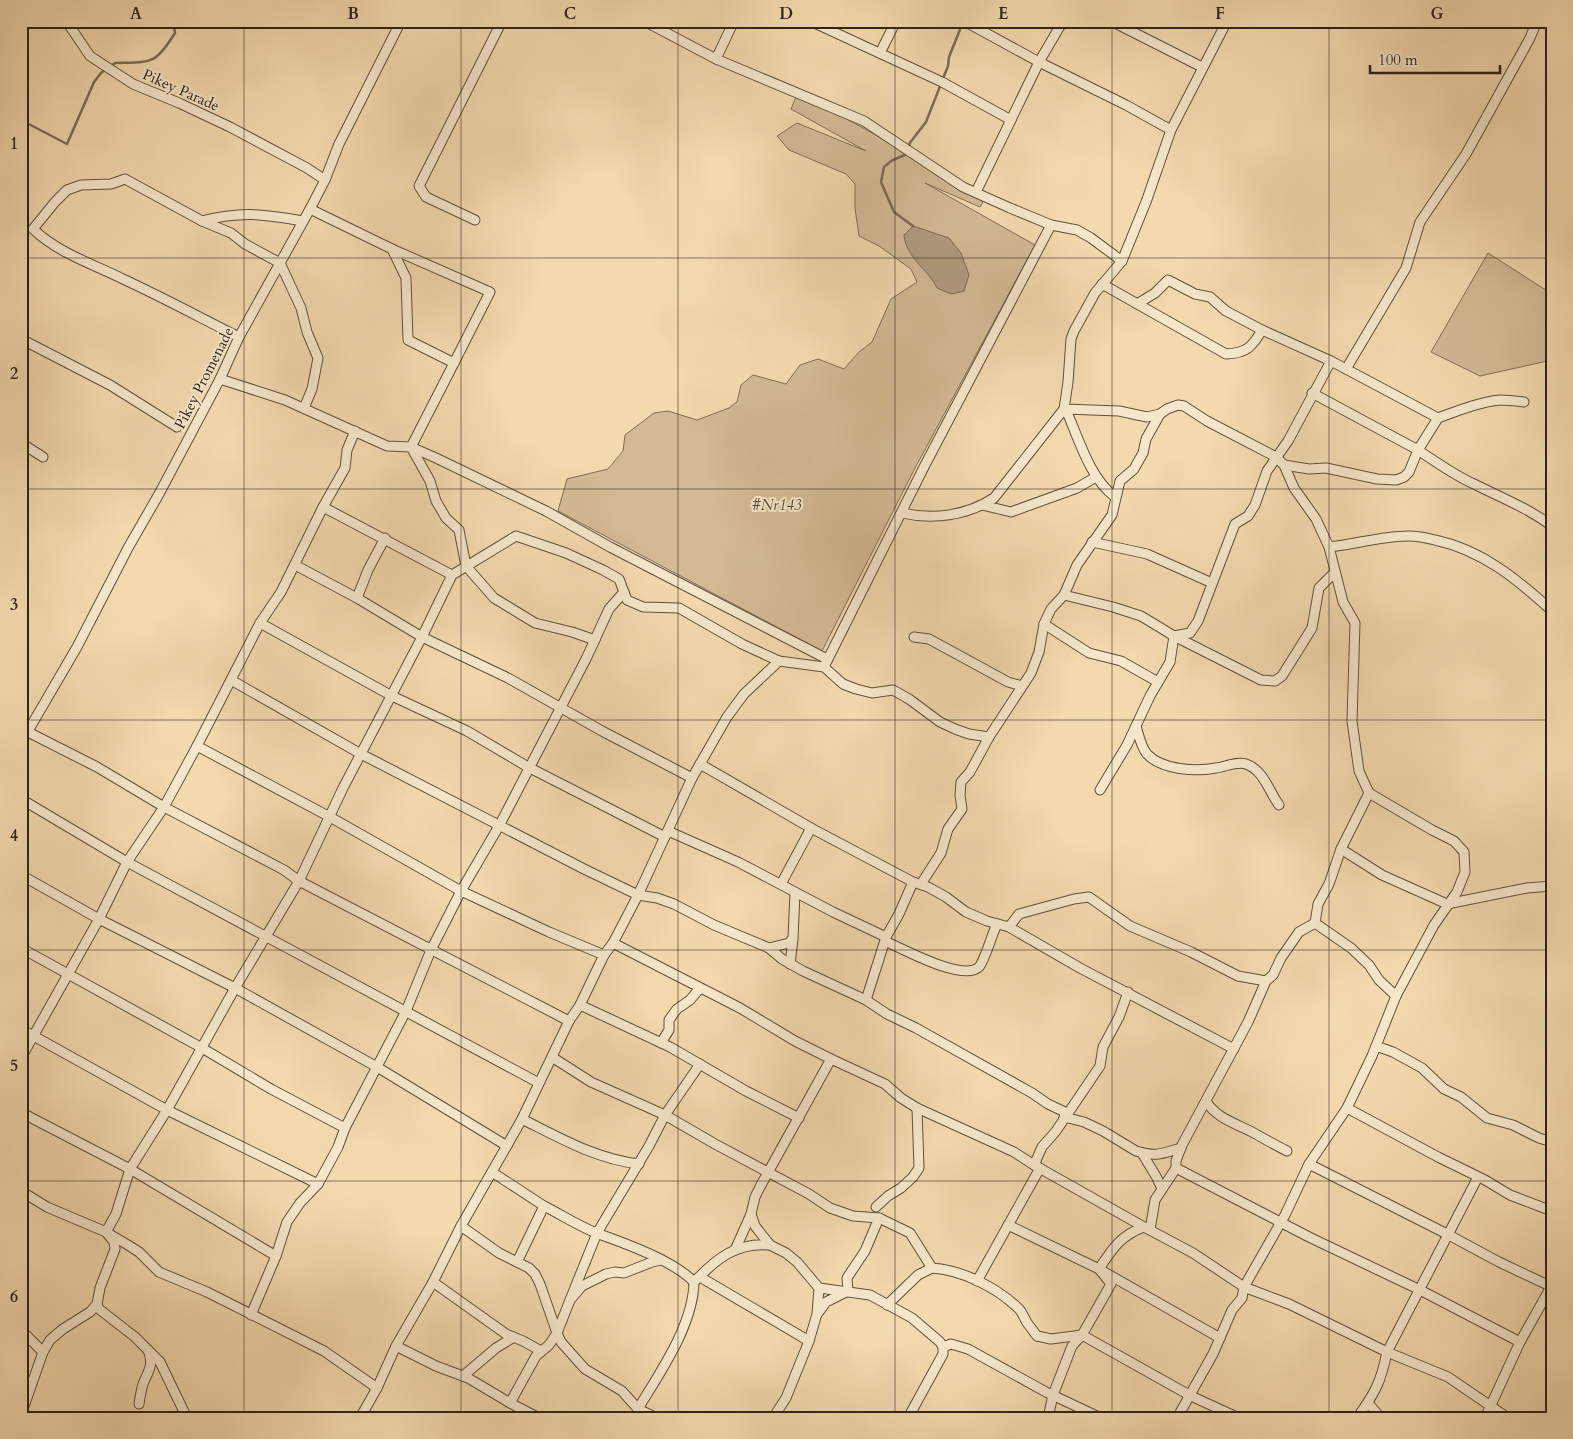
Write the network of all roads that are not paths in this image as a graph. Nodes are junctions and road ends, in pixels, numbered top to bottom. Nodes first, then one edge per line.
1 (58, 21) edge
2 (401, 21) edge
3 (502, 21) edge
4 (644, 21) edge
5 (734, 21) edge
6 (810, 21) edge
7 (896, 21) edge
8 (964, 21) edge
9 (1062, 21) edge
10 (1111, 21) edge
11 (1227, 21) edge
12 (1537, 21) edge
13 (70, 23) edge
14 (880, 54) junction
15 (716, 59) junction
16 (1039, 62) junction
17 (1202, 67) junction
18 (1011, 120) junction
19 (1171, 130) junction
20 (325, 180) junction
21 (976, 192) junction
22 (310, 209) junction
23 (475, 220) dead end
24 (202, 221) junction
25 (303, 221) junction
26 (1051, 224) junction
27 (392, 249) junction
28 (1122, 261) junction
29 (280, 263) junction
30 (1102, 284) junction
31 (1136, 304) junction
32 (1262, 330) junction
33 (239, 337) junction
34 (21, 339) edge
35 (1331, 361) junction
36 (454, 363) junction
37 (1346, 369) junction
38 (220, 379) junction
39 (1312, 393) junction
40 (1524, 402) dead end
41 (304, 408) junction
42 (1065, 410) junction
43 (1160, 414) junction
44 (1438, 418) junction
45 (177, 427) dead end
46 (355, 432) junction
47 (21, 443) edge
48 (411, 447) junction
49 (1418, 450) junction
50 (44, 457) dead end
51 (1276, 457) junction
52 (1284, 465) junction
53 (1096, 477) junction
54 (1115, 497) junction
55 (982, 505) junction
56 (323, 507) junction
57 (902, 513) junction
58 (1552, 526) edge
59 (385, 538) junction
60 (1092, 542) junction
61 (1329, 547) junction
62 (295, 564) junction
63 (466, 566) junction
64 (1336, 572) junction
65 (452, 575) junction
66 (1212, 583) junction
67 (624, 592) junction
68 (1064, 595) junction
69 (357, 598) junction
70 (1552, 611) edge
71 (260, 623) junction
72 (1044, 624) junction
73 (1174, 636) junction
74 (422, 637) junction
75 (914, 637) dead end
76 (595, 640) junction
77 (779, 662) junction
78 (825, 663) junction
79 (231, 680) junction
80 (1158, 682) junction
81 (1022, 686) junction
82 (392, 696) junction
83 (560, 708) junction
84 (1136, 726) junction
85 (28, 732) junction
86 (989, 737) junction
87 (21, 743) edge
88 (198, 746) junction
89 (361, 754) junction
90 (700, 764) junction
91 (528, 767) junction
92 (692, 778) junction
93 (1100, 790) dead end
94 (1369, 792) junction
95 (21, 799) edge
96 (1279, 805) dead end
97 (164, 807) junction
98 (330, 817) junction
99 (499, 826) junction
100 (812, 828) junction
101 (667, 834) junction
102 (1341, 849) junction
103 (127, 862) junction
104 (21, 876) edge
105 (300, 881) junction
106 (917, 883) junction
107 (781, 884) junction
108 (1552, 886) edge
109 (461, 892) junction
110 (795, 893) junction
111 (638, 895) junction
112 (1447, 904) junction
113 (99, 919) junction
114 (1315, 923) junction
115 (997, 924) junction
116 (1009, 927) junction
117 (266, 937) junction
118 (793, 938) junction
119 (886, 939) junction
120 (613, 943) junction
121 (21, 948) edge
122 (769, 948) junction
123 (431, 950) junction
124 (604, 955) junction
125 (790, 964) junction
126 (68, 974) junction
127 (1266, 981) junction
128 (235, 988) junction
129 (700, 988) junction
130 (1128, 992) junction
131 (1396, 996) junction
132 (866, 1000) junction
133 (580, 1004) junction
134 (406, 1011) junction
135 (569, 1021) junction
136 (21, 1029) edge
137 (33, 1036) junction
138 (661, 1043) junction
139 (1376, 1046) junction
140 (202, 1048) junction
141 (1234, 1049) junction
142 (552, 1057) junction
143 (21, 1058) edge
144 (831, 1059) junction
145 (700, 1064) junction
146 (377, 1067) junction
147 (539, 1083) junction
148 (1206, 1101) junction
149 (917, 1108) junction
150 (1347, 1108) junction
151 (21, 1110) edge
152 (167, 1110) junction
153 (664, 1115) junction
154 (1066, 1115) junction
155 (33, 1118) junction
156 (799, 1118) junction
157 (522, 1119) junction
158 (21, 1122) edge
159 (344, 1128) junction
160 (1552, 1142) edge
161 (507, 1146) junction
162 (1181, 1148) junction
163 (1287, 1151) dead end
164 (1142, 1153) junction
165 (638, 1164) junction
166 (1309, 1164) junction
167 (1037, 1166) junction
168 (1176, 1168) junction
169 (130, 1169) junction
170 (492, 1172) junction
171 (768, 1173) junction
172 (1478, 1177) junction
173 (318, 1184) junction
174 (1162, 1189) junction
175 (21, 1192) edge
176 (544, 1206) junction
177 (876, 1207) dead end
178 (1552, 1211) edge
179 (750, 1214) junction
180 (879, 1218) junction
181 (1281, 1222) junction
182 (1008, 1225) junction
183 (461, 1226) junction
184 (1147, 1229) junction
185 (106, 1232) junction
186 (597, 1233) junction
187 (1447, 1234) junction
188 (770, 1245) junction
189 (735, 1250) junction
190 (276, 1256) junction
191 (662, 1260) junction
192 (517, 1262) junction
193 (932, 1268) junction
194 (1099, 1269) junction
195 (697, 1279) junction
196 (433, 1282) junction
197 (978, 1282) junction
198 (1551, 1286) edge
199 (1244, 1287) junction
200 (819, 1288) junction
201 (1420, 1290) junction
202 (848, 1291) junction
203 (570, 1300) junction
204 (96, 1304) junction
205 (887, 1305) junction
206 (817, 1314) junction
207 (251, 1315) junction
208 (21, 1330) edge
209 (557, 1333) junction
210 (1082, 1336) junction
211 (514, 1338) junction
212 (1220, 1338) junction
213 (809, 1341) junction
214 (1520, 1342) junction
215 (396, 1346) junction
216 (943, 1347) junction
217 (148, 1350) junction
218 (541, 1351) junction
219 (43, 1352) junction
220 (1387, 1352) junction
221 (463, 1376) junction
222 (377, 1388) junction
223 (1053, 1395) junction
224 (1191, 1396) junction
225 (1368, 1403) junction
226 (139, 1404) dead end
227 (510, 1404) junction
228 (1491, 1406) junction
229 (637, 1413) edge
230 (21, 1415) edge
231 (361, 1416) edge
232 (187, 1418) edge
233 (378, 1418) edge
234 (539, 1418) edge
235 (657, 1418) edge
236 (773, 1418) edge
237 (908, 1418) edge
238 (1048, 1418) edge
239 (1101, 1418) edge
240 (1177, 1418) edge
241 (1239, 1418) edge
242 (1357, 1418) edge
243 (1381, 1418) edge
244 (1485, 1418) edge
245 (1508, 1418) edge

1 - 13 street, Pikey Parade
2 - 20 street, Pikey Promenade
3 - 23 street
4 - 15 street
5 - 15 street
6 - 14 street
7 - 14 street
8 - 16 street
9 - 16 street
10 - 17 street
11 - 17 street
12 - 37 street
13 - 20 street, Pikey Parade
14 - 18 street
15 - 21 street
16 - 18 street
16 - 19 street
17 - 19 street
18 - 21 street
19 - 28 street
20 - 22 street, Pikey Promenade
21 - 26 street
22 - 25 street, Pikey Promenade
22 - 27 street
24 - 25 street
24 - 29 street
24 - 33 street
25 - 29 street, Pikey Promenade
26 - 28 street
26 - 57 street
27 - 36 street
27 - 36 street
28 - 30 street
29 - 33 street, Pikey Promenade
29 - 41 street
30 - 31 street
30 - 42 street
31 - 32 street
31 - 32 street
32 - 35 street
33 - 38 street, Pikey Promenade
34 - 45 street
35 - 37 street
35 - 39 street
36 - 48 street
37 - 44 street
38 - 41 street
38 - 85 street, Pikey Promenade
39 - 49 street
39 - 51 street
40 - 44 street
41 - 46 street
42 - 43 street
42 - 53 street
42 - 55 street
43 - 51 street
43 - 54 street
44 - 49 street
46 - 48 street
46 - 56 street
47 - 50 street
48 - 63 street
48 - 78 street
49 - 52 street
49 - 58 street
51 - 52 street
51 - 66 street
52 - 61 street
53 - 54 street
53 - 55 street
54 - 60 street
55 - 57 street
56 - 59 street
56 - 62 street
57 - 78 street
59 - 65 street
59 - 69 street
60 - 66 street
60 - 68 street
61 - 64 street
61 - 70 street
62 - 69 street
62 - 71 street
63 - 65 street
63 - 67 street
63 - 76 street
64 - 73 street
64 - 94 street
65 - 74 street
66 - 73 street
67 - 76 street
67 - 77 street
68 - 72 street
68 - 73 street
69 - 74 street
71 - 79 street
71 - 82 street
72 - 80 street
72 - 81 street
73 - 80 street
74 - 82 street
74 - 83 street
75 - 81 street
76 - 83 street
77 - 78 street
77 - 90 street
78 - 86 street
79 - 88 street
79 - 89 street
80 - 84 street
81 - 86 street
82 - 89 street
82 - 91 street
83 - 91 street
83 - 92 street
84 - 93 street
84 - 96 street
85 - 87 street, Pikey Promenade
85 - 97 street
86 - 106 street
88 - 97 street
88 - 98 street
89 - 98 street
89 - 99 street
90 - 92 street
90 - 100 street
91 - 99 street
91 - 101 street
92 - 101 street
94 - 102 street
94 - 112 street
95 - 103 street
97 - 103 street
97 - 105 street
98 - 105 street
98 - 109 street
99 - 109 street
99 - 111 street
100 - 106 street
100 - 107 street
101 - 107 street
101 - 111 street
102 - 112 street
102 - 114 street
103 - 113 street
103 - 117 street
104 - 113 street
105 - 117 street
105 - 123 street
106 - 115 street
106 - 119 street
107 - 110 street
108 - 112 street
109 - 123 street
109 - 124 street
110 - 118 street
110 - 119 street
111 - 120 street
111 - 122 street
112 - 131 street
113 - 126 street
113 - 128 street
114 - 127 street
114 - 131 street
115 - 116 street
115 - 119 street
116 - 127 street
116 - 130 street
117 - 128 street
117 - 134 street
118 - 122 street
118 - 125 street
119 - 132 street
120 - 124 street
120 - 129 street
121 - 126 street
122 - 125 street
123 - 134 street
123 - 135 street
124 - 133 street
125 - 132 street
126 - 137 street
126 - 140 street
127 - 141 street
128 - 140 street
128 - 146 street
129 - 138 street
129 - 144 street
130 - 141 street
130 - 154 street
131 - 139 street
132 - 154 street
133 - 135 street
133 - 138 street
134 - 146 street
134 - 147 street
135 - 142 street
136 - 137 street
137 - 143 street
137 - 152 street
138 - 145 street
139 - 150 street
139 - 160 street
140 - 152 street
140 - 159 street
141 - 148 street
142 - 147 street
142 - 153 street
144 - 149 street
144 - 156 street
145 - 153 street
145 - 156 street
146 - 159 street
146 - 161 street
147 - 157 street
148 - 162 street
148 - 163 street
149 - 167 street
149 - 177 street
150 - 166 street
150 - 172 street
151 - 155 street
152 - 169 street
152 - 173 street
153 - 165 street
153 - 171 street
154 - 164 street
154 - 167 street
155 - 158 street
155 - 169 street
156 - 171 street
157 - 161 street
157 - 165 street
159 - 173 street
161 - 170 street
162 - 164 street
162 - 168 street
164 - 174 street
165 - 186 street
166 - 181 street
166 - 187 street
167 - 182 street
167 - 184 street
168 - 174 street
168 - 181 street
169 - 185 street
169 - 190 street
170 - 176 street
170 - 183 street
171 - 179 street
171 - 180 street
172 - 178 street
172 - 187 street
173 - 190 street
174 - 184 street
175 - 185 street
176 - 186 street
176 - 192 street
179 - 188 street
179 - 189 street
180 - 193 street
180 - 202 street
181 - 199 street
181 - 201 street
182 - 194 street
182 - 197 street
183 - 192 street
183 - 196 street
184 - 194 street
184 - 199 street
185 - 204 street
185 - 207 street
186 - 191 street
186 - 203 street
187 - 198 street
187 - 201 street
188 - 189 street
188 - 200 street
189 - 195 street
190 - 207 street
191 - 195 street
191 - 203 street
192 - 209 street
193 - 197 street
193 - 205 street
194 - 210 street
194 - 212 street
195 - 213 street
195 - 229 street
196 - 211 street
196 - 215 street
197 - 210 street
198 - 214 street
199 - 212 street
199 - 220 street
200 - 202 street
200 - 206 street
201 - 214 street
201 - 220 street
202 - 205 street
202 - 206 street
203 - 209 street
204 - 217 street
204 - 219 street
205 - 216 street
206 - 213 street
207 - 222 street
208 - 219 street
209 - 218 street
209 - 229 street
210 - 223 street
210 - 224 street
211 - 218 street
211 - 221 street
212 - 224 street
213 - 236 street
214 - 228 street
215 - 221 street
215 - 222 street
216 - 223 street
216 - 237 street
217 - 226 street
217 - 232 street
218 - 227 street
219 - 230 street
220 - 225 street
220 - 228 street
221 - 227 street
222 - 231 street
223 - 238 street
223 - 239 street
224 - 240 street
224 - 241 street
225 - 242 street
225 - 243 street
227 - 234 street
228 - 244 street
228 - 245 street
229 - 235 street
231 - 233 street

